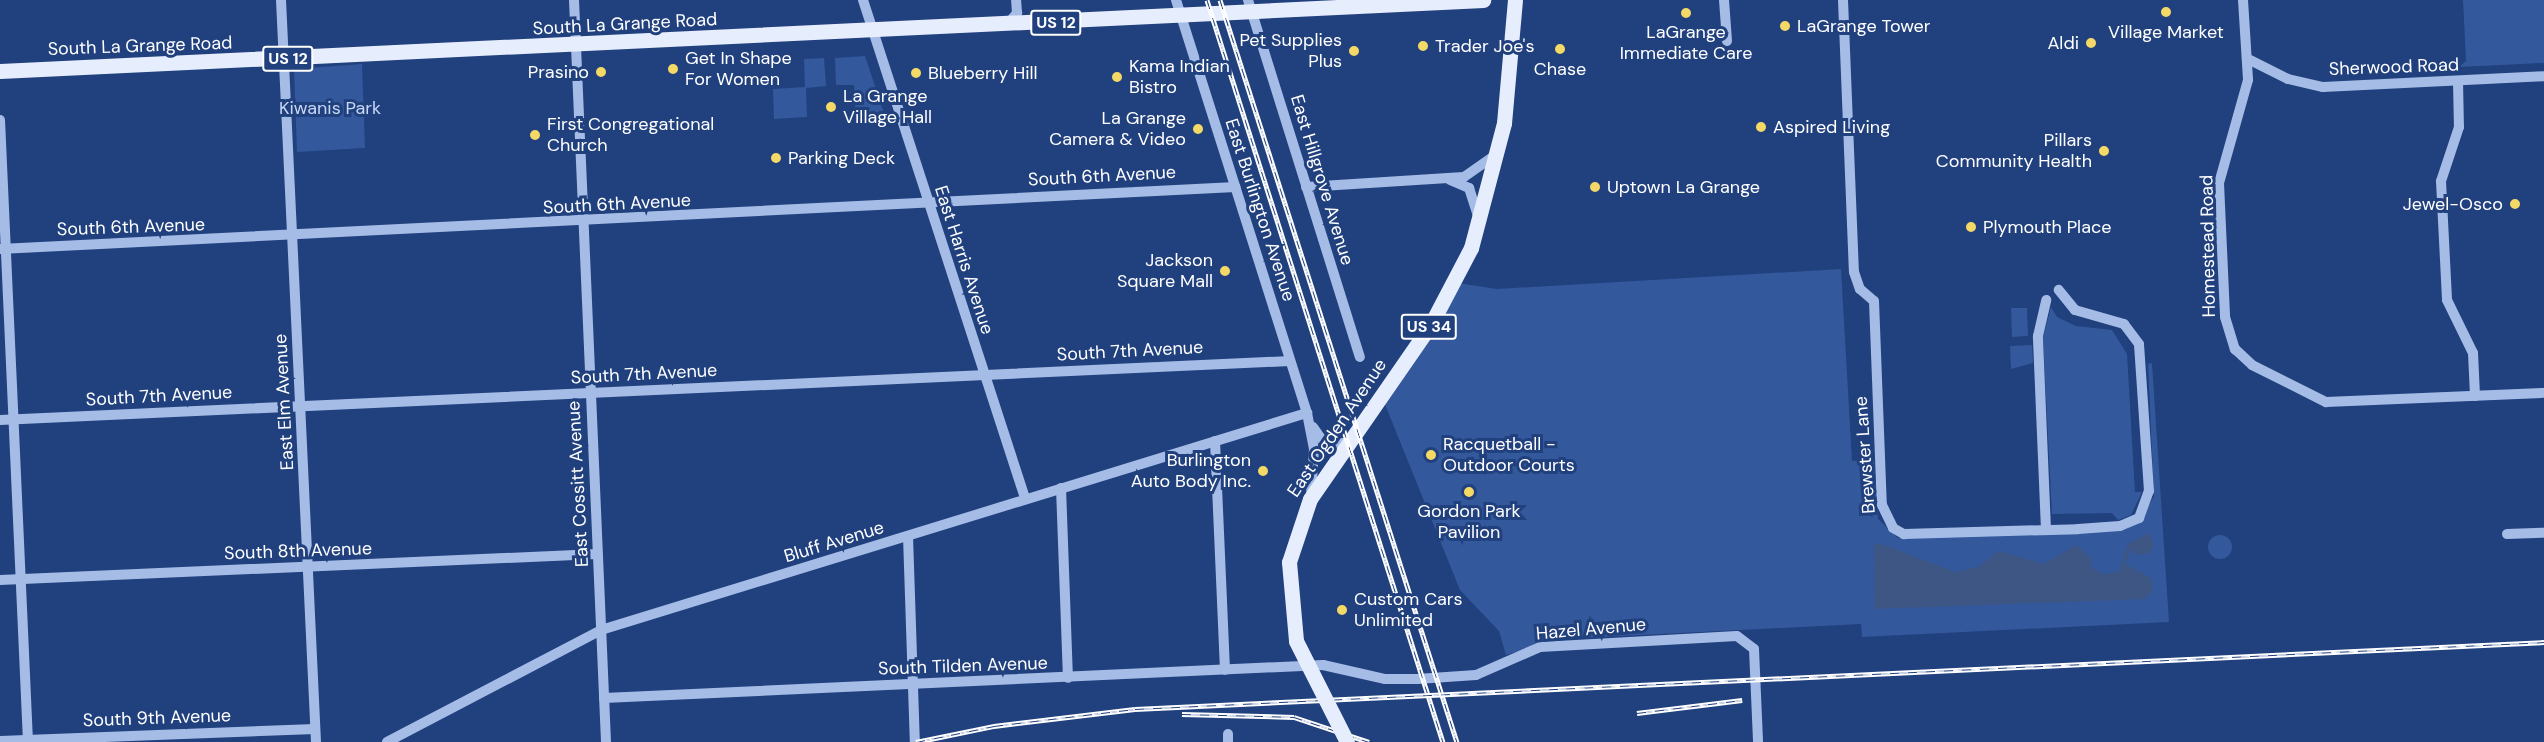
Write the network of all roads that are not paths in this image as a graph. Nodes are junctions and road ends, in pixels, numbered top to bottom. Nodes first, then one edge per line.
1 (281, 0) edge
2 (574, 0) edge
3 (863, 0) edge
4 (1016, 0) edge
5 (1176, 0) edge
6 (1483, 0) edge
7 (1515, 0) edge
8 (1725, 0) edge
9 (1843, 0) edge
10 (2243, 0) edge
11 (1251, 7) edge
12 (1181, 16) junction
13 (1007, 25) junction
14 (873, 31) junction
15 (1726, 41) dead end
16 (576, 45) junction
17 (284, 60) junction
18 (2250, 60) junction
19 (0, 71) edge
20 (2544, 76) edge
21 (2458, 81) junction
22 (0, 120) edge
23 (1498, 151) junction
24 (1450, 180) junction
25 (1235, 187) junction
26 (1306, 187) junction
27 (928, 201) junction
28 (582, 223) junction
29 (1480, 223) junction
30 (293, 237) junction
31 (3, 249) edge
32 (2059, 290) dead end
33 (2046, 300) dead end
34 (1360, 357) dead end
35 (1290, 361) junction
36 (984, 375) junction
37 (590, 393) junction
38 (2544, 393) edge
39 (2475, 396) junction
40 (300, 406) junction
41 (1307, 413) junction
42 (14, 419) junction
43 (0, 420) edge
44 (1215, 441) junction
45 (1347, 443) junction
46 (1060, 488) junction
47 (1025, 498) junction
48 (1310, 499) junction
49 (2046, 530) junction
50 (2544, 532) edge
51 (2507, 534) dead end
52 (908, 536) junction
53 (597, 554) junction
54 (308, 567) junction
55 (21, 579) junction
56 (0, 580) edge
57 (601, 630) junction
58 (1323, 664) joint
59 (1226, 670) junction
60 (1068, 678) junction
61 (913, 685) junction
62 (604, 698) junction
63 (315, 729) junction
64 (0, 741) edge
65 (28, 741) edge
66 (316, 742) edge
67 (387, 742) edge
68 (606, 742) edge
69 (915, 742) edge
70 (1347, 742) edge
71 (1758, 742) edge

1 - 17 street, East Elm Avenue
2 - 16 street, East Cossitt Avenue
3 - 14 street, East Harris Avenue
4 - 13 street
5 - 12 street, East Burlington Avenue
6 - 11 main road, US 12
7 - 23 main road, East Ogden Avenue / US 34
8 - 15 street
9 - 49 street, Brewster Lane
10 - 18 street, Homestead Road
11 - 12 main road, South La Grange Road / US 12
11 - 26 street, East Hillgrove Avenue
12 - 13 main road, South La Grange Road / US 12
12 - 25 street, East Burlington Avenue
13 - 14 main road, South La Grange Road / US 12
14 - 16 main road, South La Grange Road / US 12
14 - 27 street, East Harris Avenue
16 - 17 main road, South La Grange Road / US 12
16 - 28 street, East Cossitt Avenue
17 - 19 main road, South La Grange Road / US 12
17 - 30 street, East Elm Avenue
18 - 21 street, Sherwood Road
18 - 39 street, Homestead Road
20 - 21 street, Sherwood Road
21 - 39 street
22 - 31 street
23 - 24 street
23 - 29 main road, East Ogden Avenue / US 34
24 - 26 street
24 - 29 street
25 - 27 street, South 6th Avenue
25 - 35 street, East Burlington Avenue
26 - 34 street, East Hillgrove Avenue
27 - 28 street, South 6th Avenue
27 - 36 street, East Harris Avenue
28 - 30 street, South 6th Avenue
28 - 37 street, East Cossitt Avenue
29 - 45 main road, East Ogden Avenue / US 34
30 - 31 street, South 6th Avenue
30 - 40 street, East Elm Avenue
31 - 42 street
32 - 49 street, Brewster Lane
33 - 49 street
35 - 36 street, South 7th Avenue
35 - 41 street, East Burlington Avenue
36 - 37 street, South 7th Avenue
36 - 47 street, East Harris Avenue
37 - 40 street, South 7th Avenue
37 - 53 street, East Cossitt Avenue
38 - 39 street, Homestead Road
40 - 42 street, South 7th Avenue
40 - 54 street, East Elm Avenue
41 - 44 street, Bluff Avenue
41 - 45 street, East Burlington Avenue
41 - 48 street, East Burlington Avenue
42 - 43 street, South 7th Avenue
42 - 55 street
44 - 46 street, Bluff Avenue
44 - 59 street
45 - 48 main road, East Ogden Avenue / US 34
46 - 47 street, Bluff Avenue
46 - 60 street
47 - 52 street, Bluff Avenue
48 - 70 main road, East Ogden Avenue / US 34, bridge
50 - 51 street
52 - 57 street, Bluff Avenue
52 - 61 street
53 - 54 street, South 8th Avenue
53 - 57 street, East Cossitt Avenue
54 - 55 street, South 8th Avenue
54 - 63 street, East Elm Avenue
55 - 56 street, South 8th Avenue
55 - 65 street
57 - 62 street, East Cossitt Avenue
57 - 67 street, Bluff Avenue
58 - 59 street, South Tilden Avenue
58 - 71 street, Hazel Avenue
59 - 60 street, South Tilden Avenue
60 - 61 street, South Tilden Avenue
61 - 62 street, South Tilden Avenue
61 - 69 street
62 - 68 street, East Cossitt Avenue
63 - 65 street, South 9th Avenue
63 - 66 street, East Elm Avenue
64 - 65 street, South 9th Avenue

